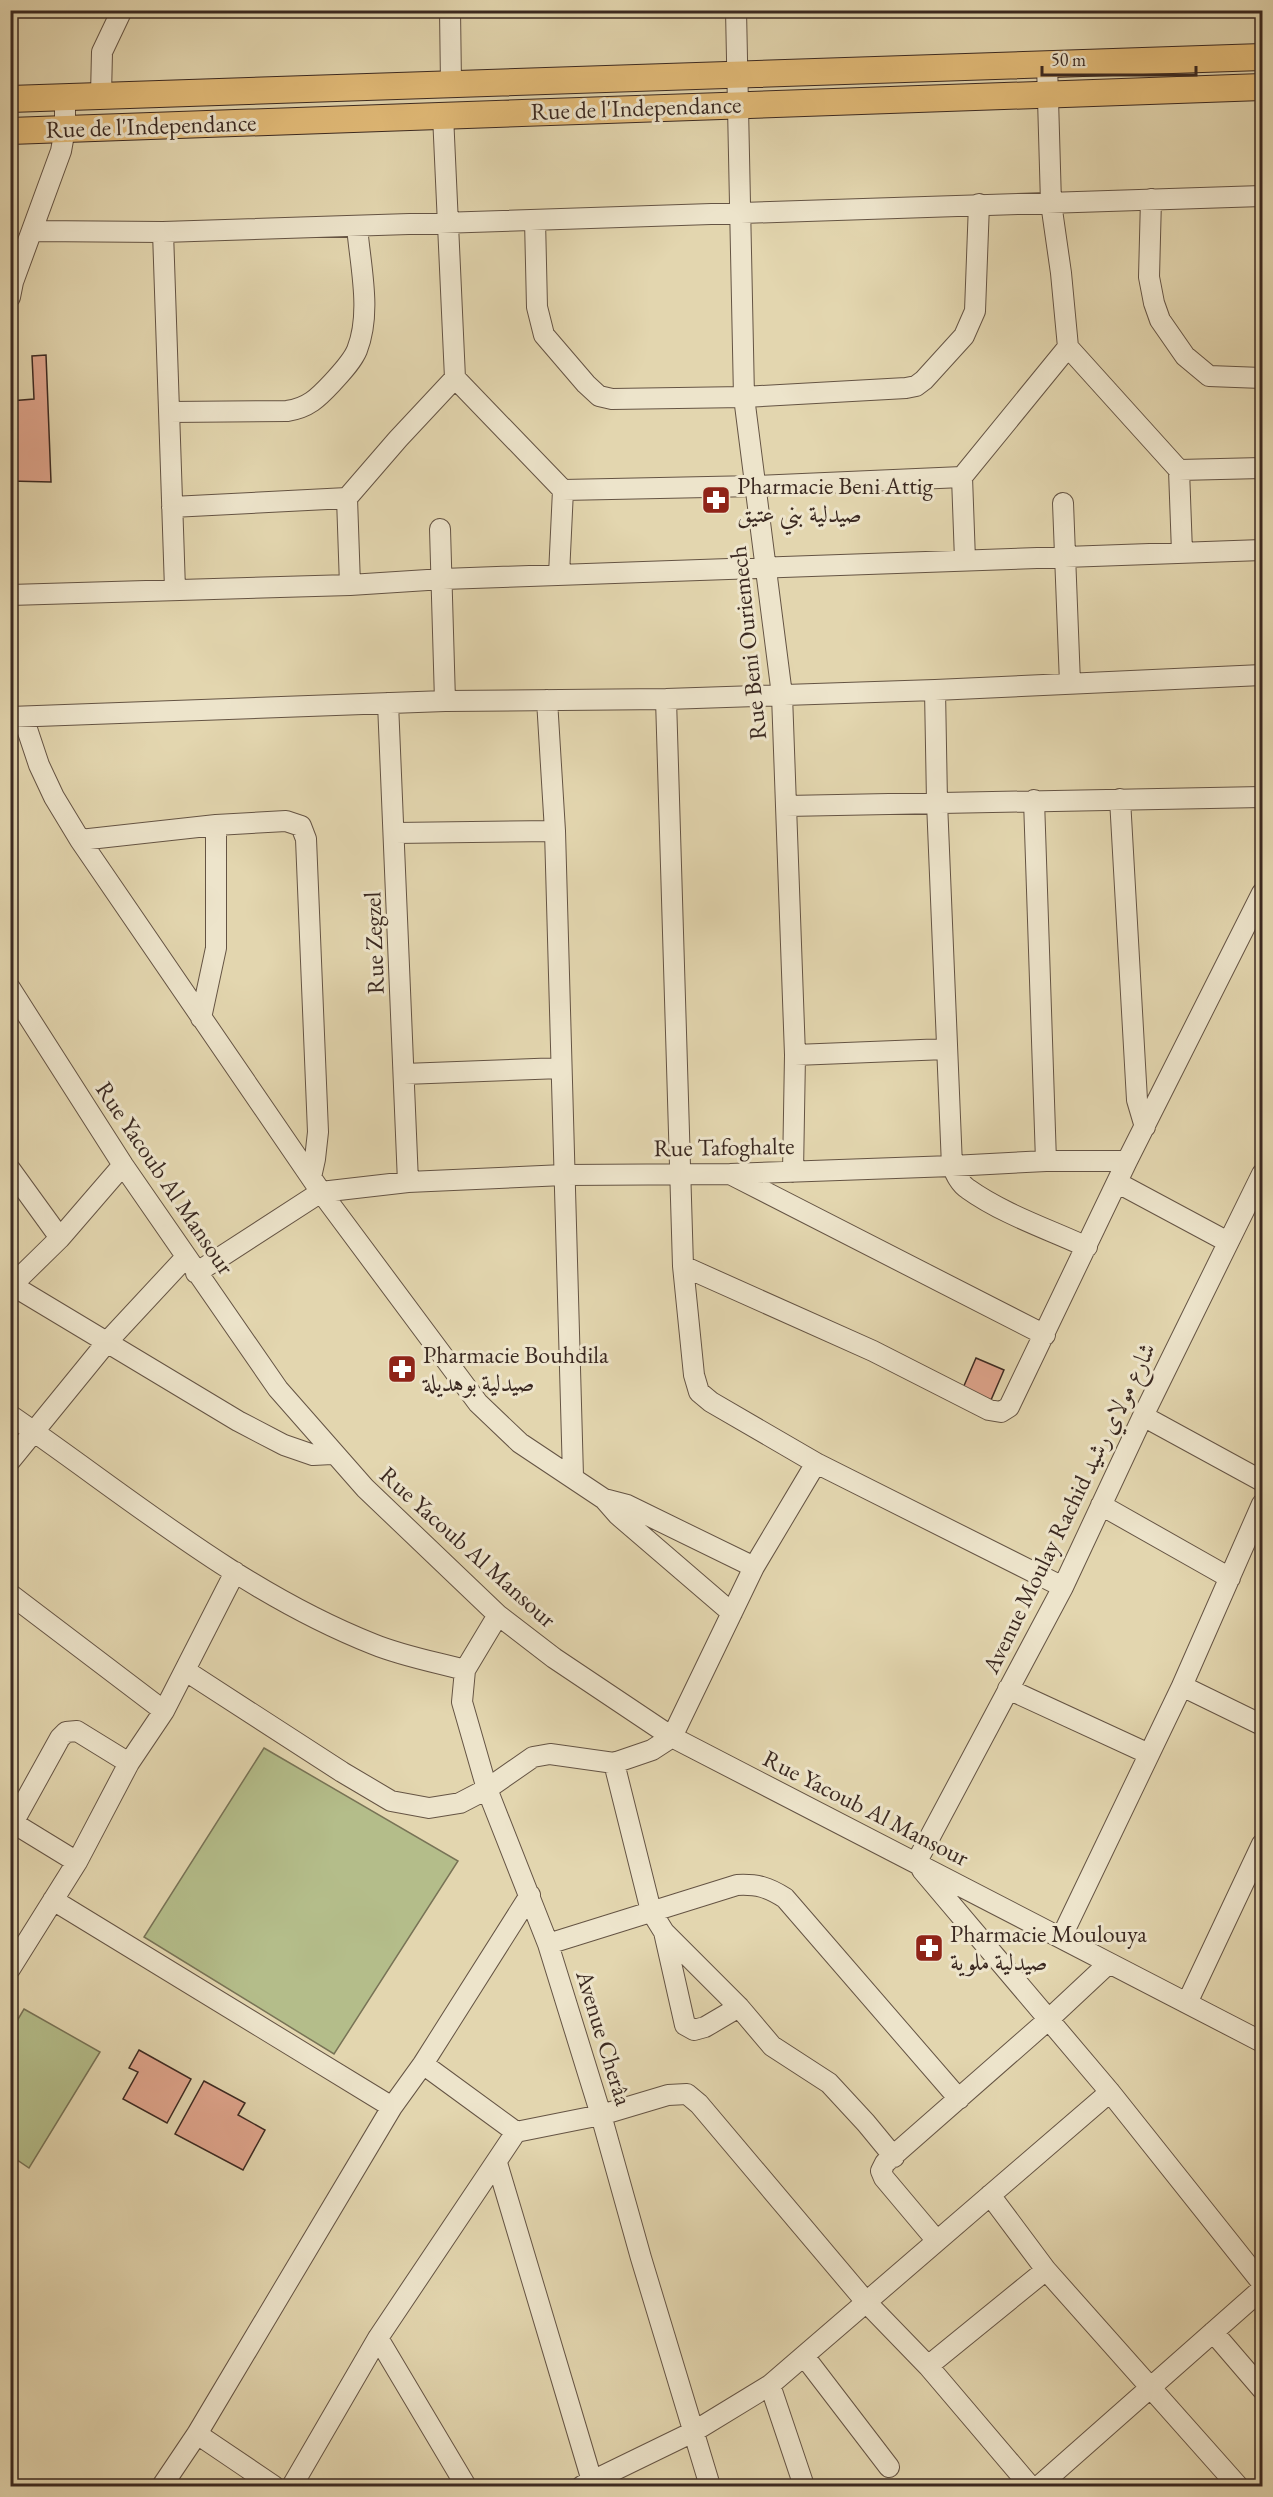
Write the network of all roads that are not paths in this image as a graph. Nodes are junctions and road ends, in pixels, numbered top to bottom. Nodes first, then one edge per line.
1 (450, 10) edge
2 (736, 10) edge
3 (122, 11) edge
4 (1263, 57) edge
5 (1047, 64) junction
6 (737, 73) junction
7 (451, 84) junction
8 (1263, 87) edge
9 (1048, 94) junction
10 (101, 95) junction
11 (65, 97) junction
12 (10, 99) edge
13 (737, 104) junction
14 (443, 116) junction
15 (65, 129) junction
16 (10, 131) edge
17 (1263, 196) edge
18 (1150, 199) junction
19 (1051, 203) junction
20 (979, 204) junction
21 (740, 213) junction
22 (535, 220) junction
23 (448, 223) junction
24 (357, 226) junction
25 (33, 231) junction
26 (163, 232) junction
27 (10, 297) edge
28 (1068, 347) junction
29 (455, 378) junction
30 (1263, 378) edge
31 (744, 397) junction
32 (169, 412) junction
33 (1263, 468) edge
34 (1179, 470) junction
35 (962, 477) junction
36 (756, 486) junction
37 (563, 490) junction
38 (347, 498) junction
39 (1063, 503) dead end
40 (172, 507) junction
41 (440, 529) dead end
42 (1263, 550) edge
43 (1182, 552) junction
44 (1065, 556) junction
45 (965, 560) junction
46 (766, 568) junction
47 (559, 575) junction
48 (443, 579) junction
49 (350, 585) junction
50 (175, 589) junction
51 (10, 595) edge
52 (1263, 675) edge
53 (1070, 683) junction
54 (936, 690) junction
55 (782, 695) junction
56 (666, 699) junction
57 (445, 700) junction
58 (547, 700) junction
59 (388, 703) junction
60 (17, 717) edge
61 (1263, 797) edge
62 (1120, 799) junction
63 (1034, 801) junction
64 (937, 802) junction
65 (786, 806) junction
66 (216, 825) junction
67 (555, 831) junction
68 (395, 833) junction
69 (81, 840) junction
70 (1263, 893) edge
71 (10, 988) edge
72 (201, 1018) junction
73 (946, 1049) junction
74 (795, 1055) junction
75 (561, 1068) junction
76 (404, 1074) junction
77 (1145, 1126) junction
78 (1046, 1161) junction
79 (1127, 1161) junction
80 (123, 1165) junction
81 (952, 1166) junction
82 (10, 1169) edge
83 (794, 1172) junction
84 (681, 1173) junction
85 (730, 1174) junction
86 (1263, 1174) edge
87 (564, 1175) junction
88 (408, 1182) junction
89 (1118, 1183) junction
90 (316, 1184) junction
91 (60, 1238) junction
92 (1228, 1242) junction
93 (1087, 1247) junction
94 (191, 1265) junction
95 (683, 1266) junction
96 (11, 1284) edge
97 (1045, 1335) junction
98 (106, 1342) junction
99 (10, 1415) edge
100 (1143, 1416) junction
101 (35, 1432) junction
102 (332, 1454) junction
103 (10, 1461) edge
104 (816, 1463) junction
105 (573, 1476) junction
106 (1263, 1481) edge
107 (604, 1499) junction
108 (1263, 1504) edge
109 (1101, 1505) junction
110 (754, 1567) junction
111 (235, 1572) junction
112 (1230, 1578) junction
113 (1063, 1587) junction
114 (10, 1594) edge
115 (732, 1613) junction
116 (498, 1615) junction
117 (465, 1670) junction
118 (186, 1671) junction
119 (1182, 1686) junction
120 (1008, 1689) junction
121 (164, 1710) junction
122 (1263, 1725) edge
123 (672, 1737) junction
124 (1149, 1754) junction
125 (129, 1763) junction
126 (614, 1763) junction
127 (487, 1789) junction
128 (12, 1822) edge
129 (1260, 1857) edge
130 (77, 1862) junction
131 (916, 1863) junction
132 (530, 1895) junction
133 (53, 1900) junction
134 (651, 1911) junction
135 (664, 1932) junction
136 (1061, 1938) junction
137 (548, 1944) junction
138 (1110, 1963) junction
139 (10, 1969) edge
140 (1187, 2003) junction
141 (739, 2007) junction
142 (1048, 2020) junction
143 (1263, 2042) edge
144 (423, 2064) junction
145 (1110, 2092) junction
146 (959, 2099) junction
147 (392, 2107) junction
148 (601, 2115) junction
149 (516, 2132) junction
150 (894, 2157) junction
151 (497, 2163) junction
152 (990, 2195) junction
153 (937, 2241) junction
154 (1046, 2270) junction
155 (1263, 2283) edge
156 (1263, 2289) edge
157 (867, 2303) junction
158 (1213, 2332) junction
159 (378, 2338) junction
160 (804, 2356) junction
161 (928, 2366) junction
162 (770, 2385) junction
163 (1150, 2389) junction
164 (1263, 2389) edge
165 (693, 2432) junction
166 (197, 2434) junction
167 (889, 2467) dead end
168 (587, 2484) edge
169 (162, 2487) edge
170 (274, 2487) edge
171 (292, 2487) edge
172 (466, 2487) edge
173 (710, 2487) edge
174 (804, 2487) edge
175 (1029, 2487) edge
176 (1039, 2487) edge
177 (1238, 2487) edge

1 - 7 street
2 - 6 street, Rue Beni Ouriemech
3 - 10 street
4 - 5 main road, Rue de l'Independance
5 - 6 main road, Rue de l'Independance
5 - 9 street
6 - 7 main road, Rue de l'Independance
6 - 13 street, Rue Beni Ouriemech
7 - 10 main road, Rue de l'Independance
8 - 9 main road, Rue de l'Independance
9 - 13 main road, Rue de l'Independance
9 - 19 street
10 - 11 main road, Rue de l'Independance
11 - 12 main road, Rue de l'Independance
11 - 15 street
13 - 14 main road, Rue de l'Independance
13 - 21 street, Rue Beni Ouriemech
14 - 15 main road, Rue de l'Independance
14 - 23 street
15 - 16 main road, Rue de l'Independance
15 - 25 street
17 - 18 street
18 - 19 street
18 - 30 street
19 - 20 street
19 - 28 street
20 - 21 street
20 - 31 street
21 - 22 street
21 - 31 street, Rue Beni Ouriemech
22 - 23 street
22 - 31 street
23 - 24 street
23 - 29 street
24 - 26 street
24 - 32 street
25 - 26 street
25 - 27 street
26 - 32 street
28 - 34 street
28 - 35 street
29 - 37 street
29 - 38 street
31 - 36 street, Rue Beni Ouriemech
32 - 40 street
33 - 34 street
34 - 43 street
35 - 36 street
35 - 45 street
36 - 37 street
36 - 46 street, Rue Beni Ouriemech
37 - 47 street
38 - 40 street
38 - 49 street
39 - 44 street
40 - 50 street
41 - 48 street
42 - 43 street
43 - 44 street
44 - 45 street
44 - 53 street
45 - 46 street
46 - 47 street
46 - 55 street, Rue Beni Ouriemech
47 - 48 street
48 - 49 street
48 - 57 street
49 - 50 street
50 - 51 street
52 - 53 street
53 - 54 street
54 - 55 street
54 - 64 street
55 - 56 street
55 - 65 street, Rue Beni Ouriemech
56 - 58 street
56 - 84 street
57 - 58 street
57 - 59 street
58 - 67 street
59 - 60 street
59 - 68 street, Rue Zegzel
60 - 69 street
61 - 62 street
62 - 63 street
62 - 77 street
63 - 64 street
63 - 78 street
64 - 65 street
64 - 73 street
65 - 74 street, Rue Beni Ouriemech
66 - 69 street
66 - 72 street
66 - 90 street
67 - 68 street
67 - 75 street
68 - 76 street, Rue Zegzel
69 - 72 street
70 - 77 street
71 - 80 street, Rue Yacoub Al Mansour
72 - 90 street
73 - 74 street
73 - 81 street
74 - 83 street, Rue Beni Ouriemech
75 - 76 street
75 - 87 street
76 - 88 street, Rue Zegzel
77 - 79 street
78 - 79 street, Rue Tafoghalte
78 - 81 street, Rue Tafoghalte
79 - 89 street
80 - 91 street
80 - 94 street, Rue Yacoub Al Mansour
81 - 83 street, Rue Tafoghalte
81 - 93 street
82 - 91 street
83 - 85 street, Rue Tafoghalte
84 - 85 street, Rue Tafoghalte
84 - 87 street, Rue Tafoghalte
84 - 95 street
85 - 97 street
86 - 92 street, Avenue Moulay Rachid شارع مولاي رشيد
87 - 88 street, Rue Tafoghalte
87 - 105 street
88 - 90 street, Rue Tafoghalte
89 - 92 street
89 - 93 street
90 - 94 street
90 - 105 street
91 - 96 street
92 - 100 street, Avenue Moulay Rachid شارع مولاي رشيد
93 - 97 street
94 - 98 street
94 - 102 street, Rue Yacoub Al Mansour
95 - 97 street
95 - 104 street
96 - 98 street
98 - 101 street
98 - 102 street
99 - 101 street
100 - 106 street
100 - 109 street, Avenue Moulay Rachid شارع مولاي رشيد
101 - 103 street
101 - 111 street
102 - 116 street, Rue Yacoub Al Mansour
104 - 110 street
104 - 113 street
105 - 107 street
107 - 110 street
107 - 115 street
108 - 112 street
109 - 112 street
109 - 113 street, Avenue Moulay Rachid شارع مولاي رشيد
110 - 115 street
111 - 117 street
111 - 118 street
112 - 119 street
113 - 120 street, Avenue Moulay Rachid شارع مولاي رشيد
114 - 121 street
115 - 123 street
116 - 117 street, Avenue Cherâa
116 - 123 street, Rue Yacoub Al Mansour
117 - 127 street, Avenue Cherâa
118 - 121 street
118 - 127 street
119 - 122 street
119 - 124 street
120 - 124 street
120 - 131 street, Avenue Moulay Rachid شارع مولاي رشيد
121 - 125 street
123 - 126 street
123 - 131 street, Rue Yacoub Al Mansour
124 - 136 street
125 - 128 street
125 - 130 street
126 - 127 street
126 - 134 street
127 - 132 street, Avenue Cherâa
128 - 130 street
129 - 140 street
130 - 133 street
131 - 136 street, Rue Yacoub Al Mansour
131 - 142 street
132 - 137 street, Avenue Cherâa
132 - 144 street
133 - 139 street
133 - 147 street
134 - 135 street
134 - 137 street
134 - 146 street
135 - 141 street
135 - 141 street
136 - 138 street, Rue Yacoub Al Mansour
137 - 148 street, Avenue Cherâa
138 - 140 street, Rue Yacoub Al Mansour
138 - 142 street
140 - 143 street, Rue Yacoub Al Mansour
141 - 150 street
142 - 145 street
142 - 146 street
144 - 147 street
144 - 149 street
145 - 152 street
145 - 155 street
146 - 150 street
147 - 166 street
148 - 149 street
148 - 157 street
148 - 165 street, Avenue Cherâa
149 - 151 street
150 - 153 street
151 - 159 street
151 - 168 street
152 - 153 street
152 - 154 street
153 - 157 street
154 - 161 street
154 - 163 street
156 - 158 street
157 - 160 street
157 - 161 street
158 - 163 street
158 - 164 street
159 - 171 street
159 - 172 street
160 - 162 street
160 - 167 street
161 - 175 street
162 - 165 street
162 - 174 street
163 - 176 street
163 - 177 street
165 - 168 street
165 - 173 street, Avenue Cherâa
166 - 169 street
166 - 170 street

